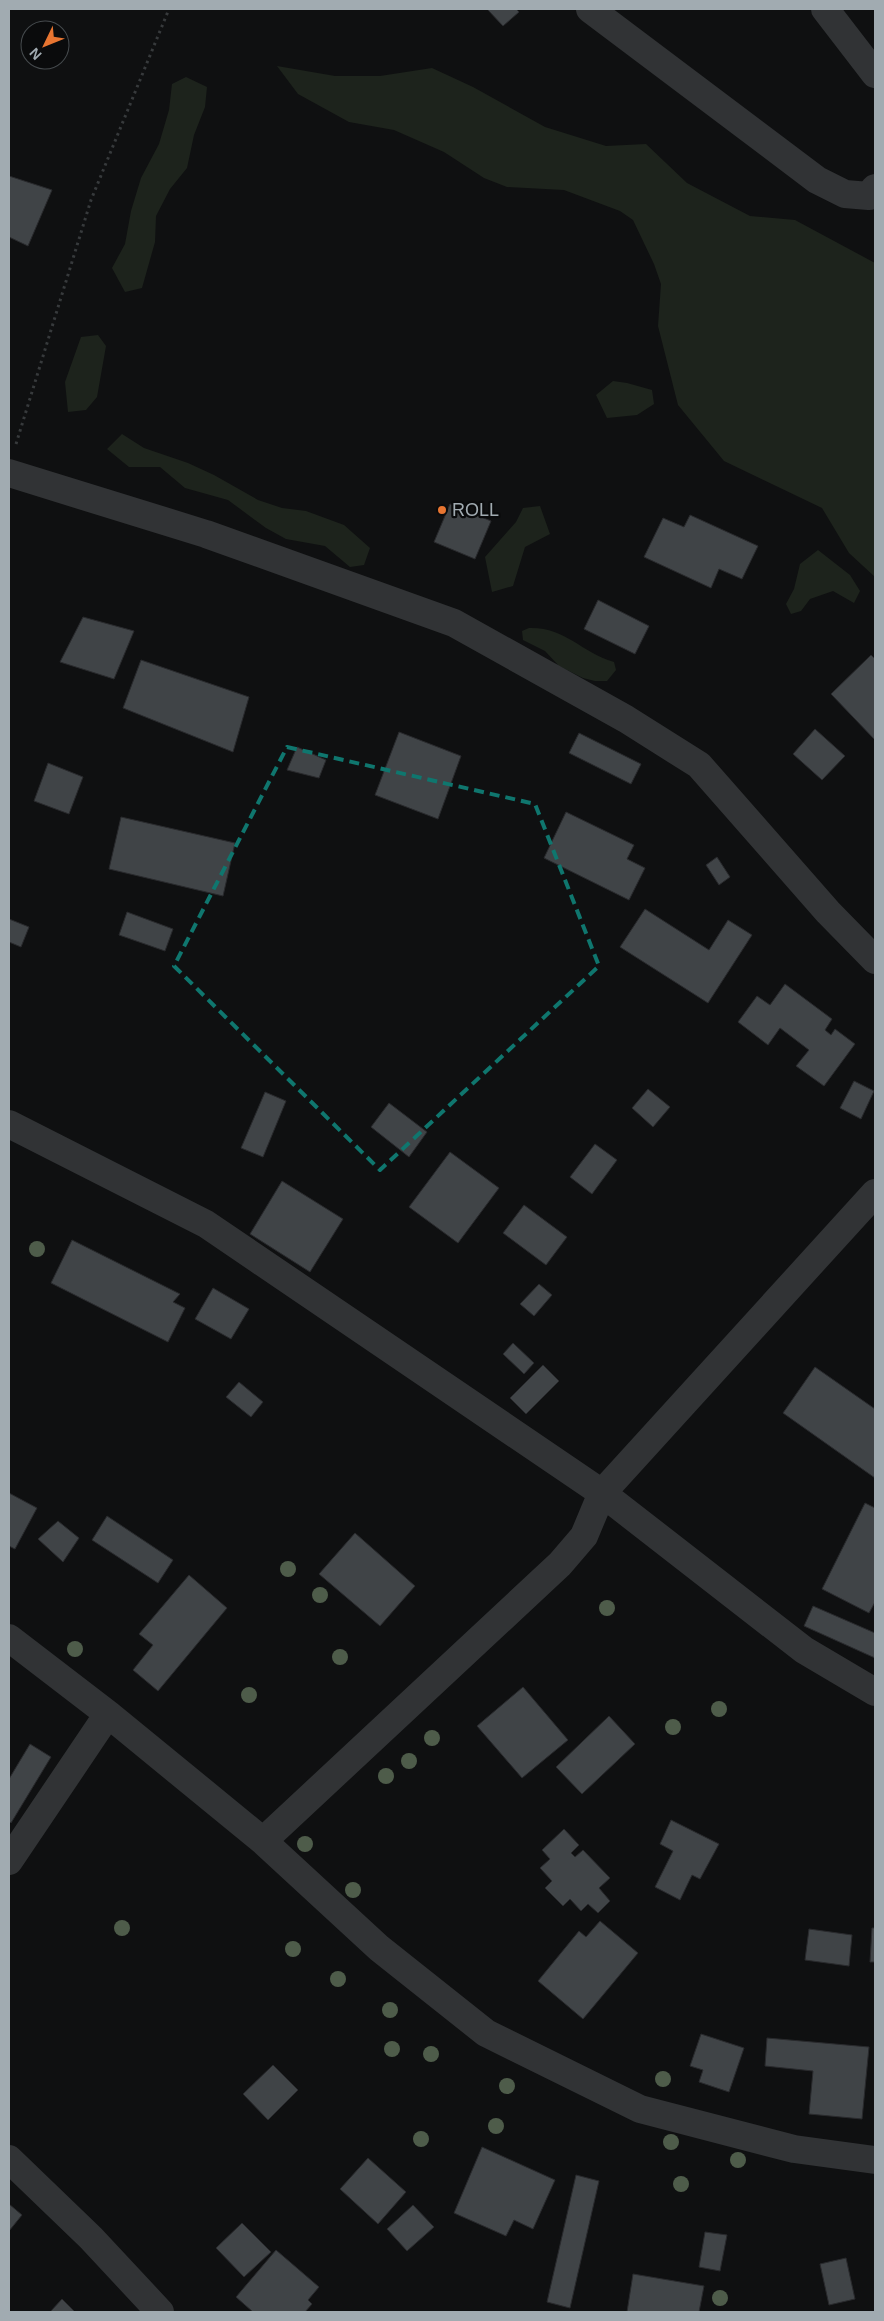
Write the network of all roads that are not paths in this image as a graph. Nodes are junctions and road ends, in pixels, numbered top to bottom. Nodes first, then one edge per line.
1 (590, 9) edge
2 (825, 9) edge
3 (875, 74) edge
4 (875, 188) edge
5 (12, 462) edge
6 (875, 960) edge
7 (9, 1124) edge
8 (875, 1193) edge
9 (602, 1493) junction
10 (9, 1638) edge
11 (875, 1692) edge
12 (108, 1714) junction
13 (263, 1842) junction
14 (9, 1861) edge
15 (9, 2159) edge
16 (875, 2160) edge
17 (160, 2312) edge

1 - 4 street
2 - 3 street
5 - 6 street
7 - 9 street
8 - 9 street
9 - 11 street
9 - 13 street
10 - 12 street
12 - 13 street
12 - 14 street
13 - 16 street
15 - 17 street

